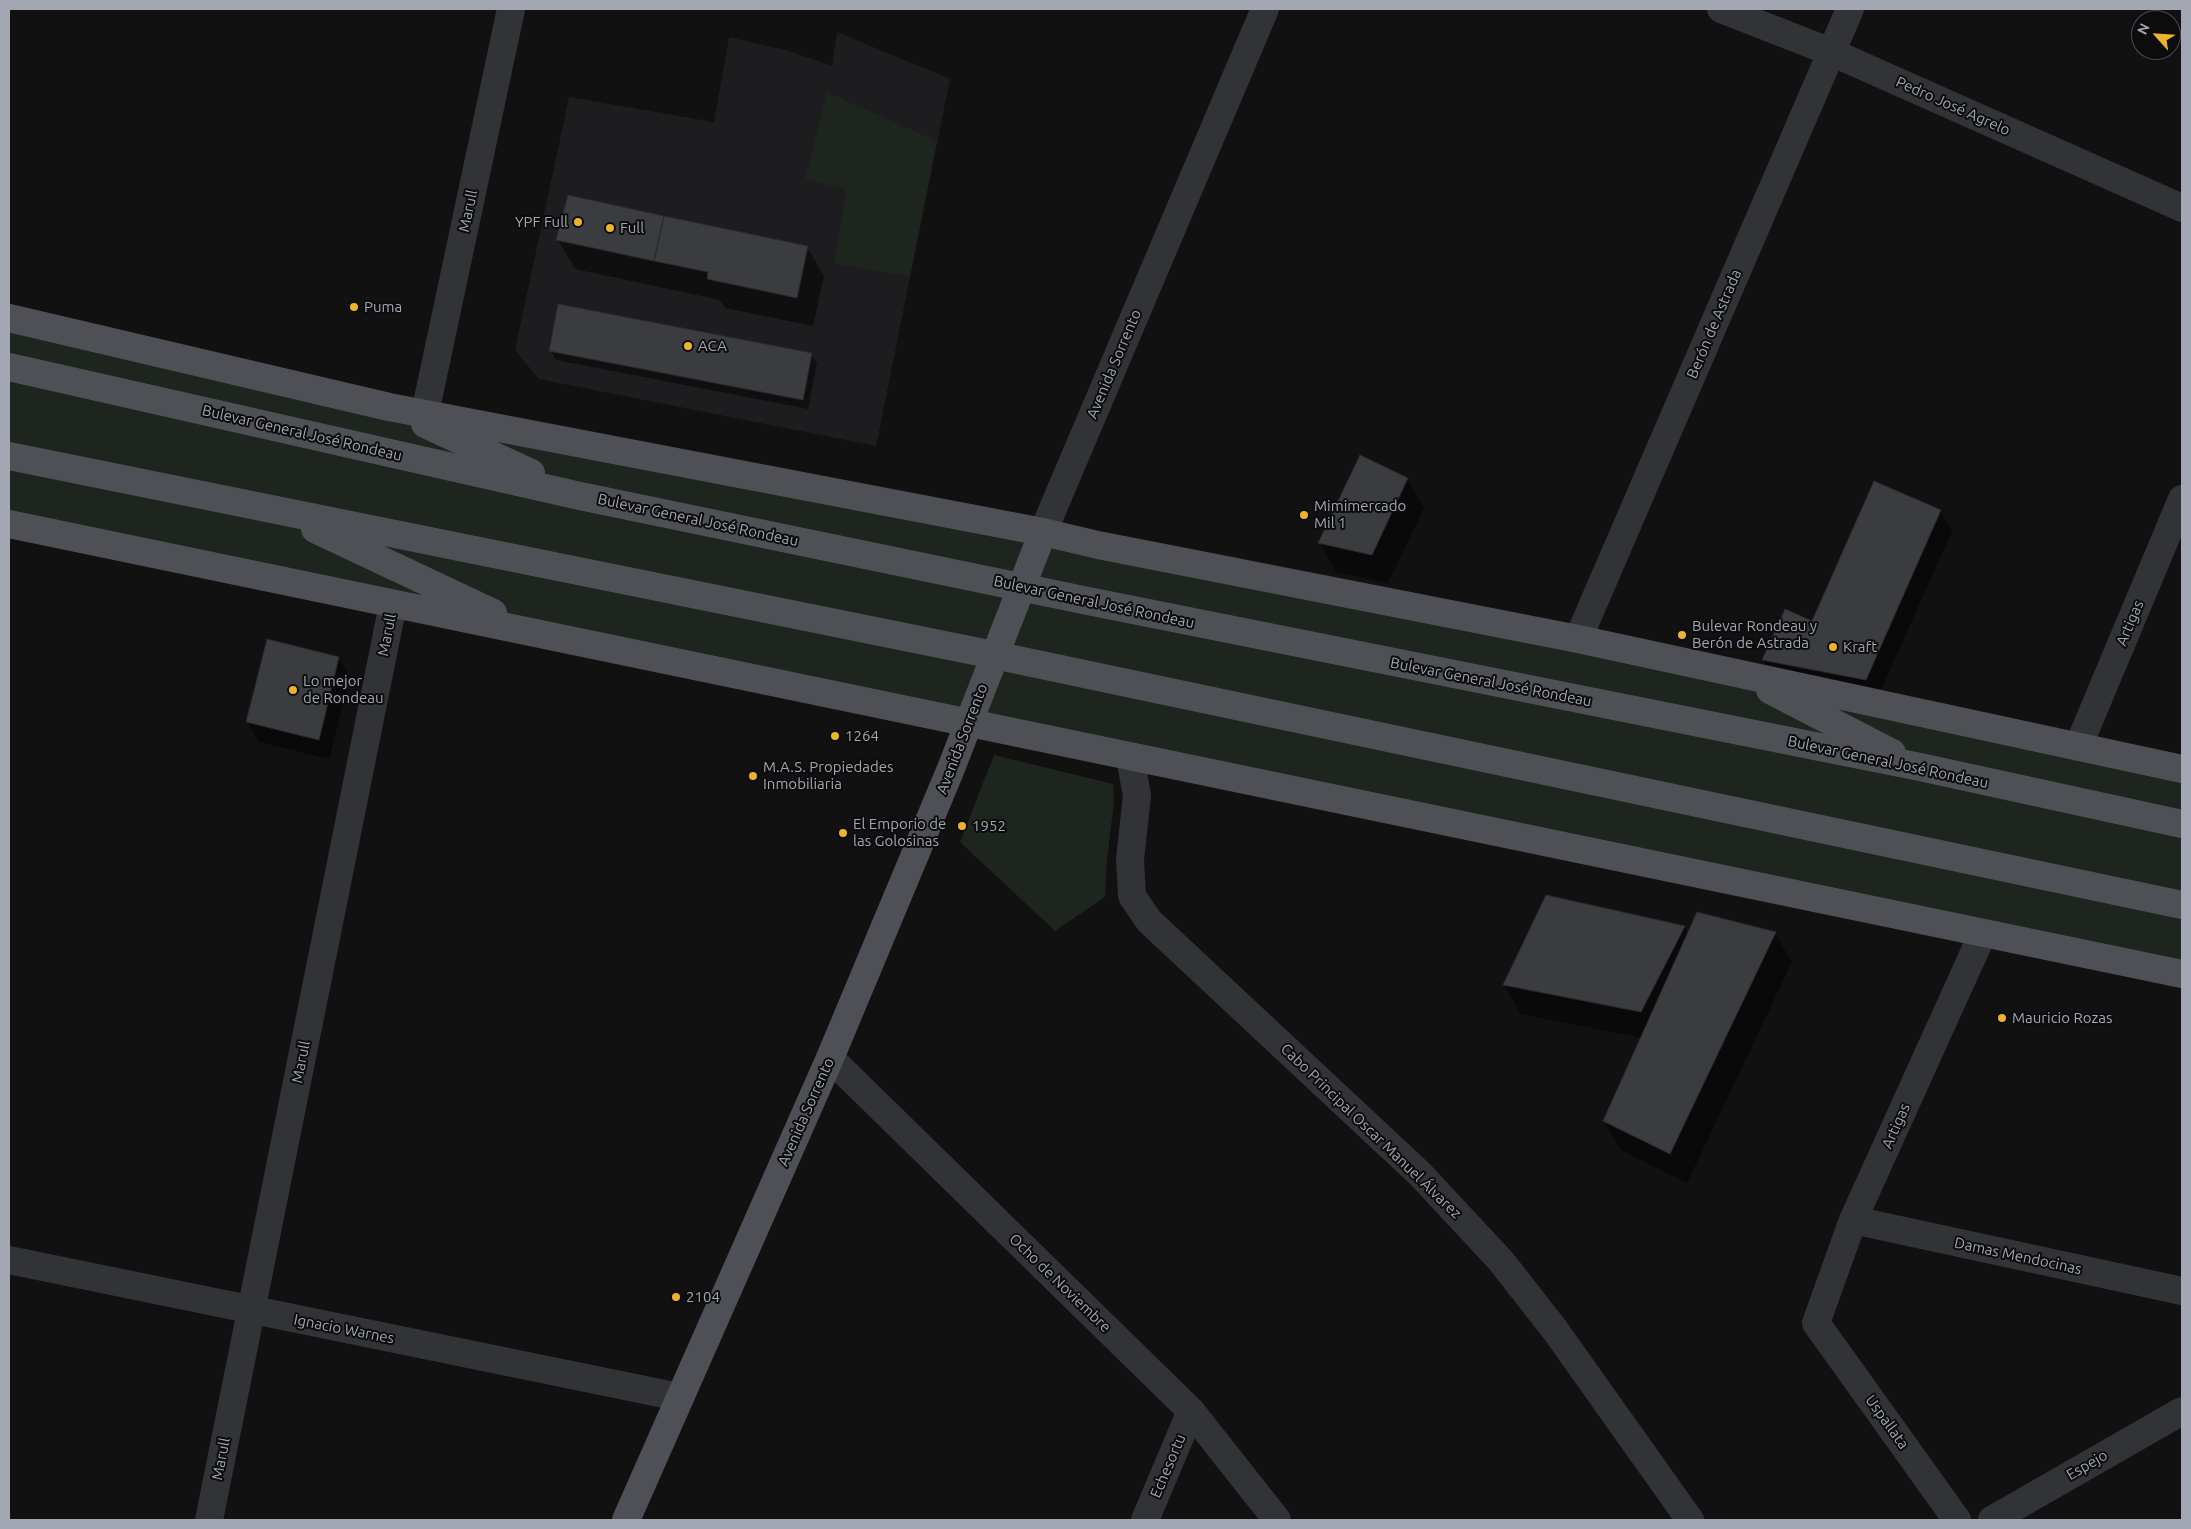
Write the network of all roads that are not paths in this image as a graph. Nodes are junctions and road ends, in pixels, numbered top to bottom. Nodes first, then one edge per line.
1 (512, 9) edge
2 (1266, 9) edge
3 (1721, 9) edge
4 (1850, 9) edge
5 (1831, 52) junction
6 (2182, 208) edge
7 (9, 318) edge
8 (9, 367) edge
9 (389, 407) junction
10 (424, 413) junction
11 (9, 456) edge
12 (580, 496) junction
13 (2182, 498) edge
14 (275, 510) junction
15 (9, 524) edge
16 (1042, 532) junction
17 (1020, 587) junction
18 (393, 604) junction
19 (533, 632) junction
20 (1578, 639) junction
21 (994, 655) junction
22 (1739, 674) junction
23 (968, 724) junction
24 (2078, 746) junction
25 (1130, 757) junction
26 (1920, 767) junction
27 (2182, 769) edge
28 (2182, 824) edge
29 (2182, 905) edge
30 (1983, 933) junction
31 (2182, 974) edge
32 (830, 1058) junction
33 (1854, 1220) junction
34 (9, 1260) edge
35 (2182, 1291) edge
36 (252, 1310) junction
37 (1816, 1323) joint
38 (679, 1397) junction
39 (1191, 1411) junction
40 (2182, 1411) edge
41 (209, 1520) edge
42 (626, 1520) edge
43 (1145, 1520) edge
44 (1277, 1520) edge
45 (1690, 1520) edge
46 (1957, 1520) edge
47 (1992, 1520) edge

1 - 10 street, Marull
2 - 16 street, Avenida Sorrento
3 - 5 street, Pedro José Agrelo
4 - 5 street, Berón de Astrada
5 - 6 street, Pedro José Agrelo
5 - 20 street, Berón de Astrada
7 - 9 main road
8 - 12 main road, Bulevar General José Rondeau
9 - 10 main road
9 - 12 main road
10 - 16 main road
11 - 14 main road
12 - 17 main road, Bulevar General José Rondeau
13 - 24 street, Artigas
14 - 19 main road
14 - 21 main road
15 - 18 main road
16 - 17 main road, Avenida Sorrento
16 - 20 main road
17 - 21 main road, Avenida Sorrento
17 - 26 main road, Bulevar General José Rondeau
18 - 19 main road
18 - 36 street, Marull
19 - 23 main road
20 - 22 main road
21 - 23 main road, Avenida Sorrento
21 - 29 main road
22 - 24 main road
22 - 26 main road
23 - 25 main road
23 - 32 main road, Avenida Sorrento
24 - 27 main road
25 - 30 main road
25 - 45 street, Cabo Principal Oscar Manuel Álvarez
26 - 28 main road, Bulevar General José Rondeau
30 - 31 main road
30 - 33 street, Artigas
32 - 38 main road, Avenida Sorrento
32 - 39 street, Ocho de Noviembre
33 - 35 street, Damas Mendocinas
33 - 37 street, Artigas
34 - 36 street, Ignacio Warnes
36 - 38 street, Ignacio Warnes
36 - 41 street, Marull
37 - 46 street, Uspallata
38 - 42 main road, Avenida Sorrento
39 - 43 street, Echesortu
39 - 44 street, Ocho de Noviembre
40 - 47 street, Espejo

